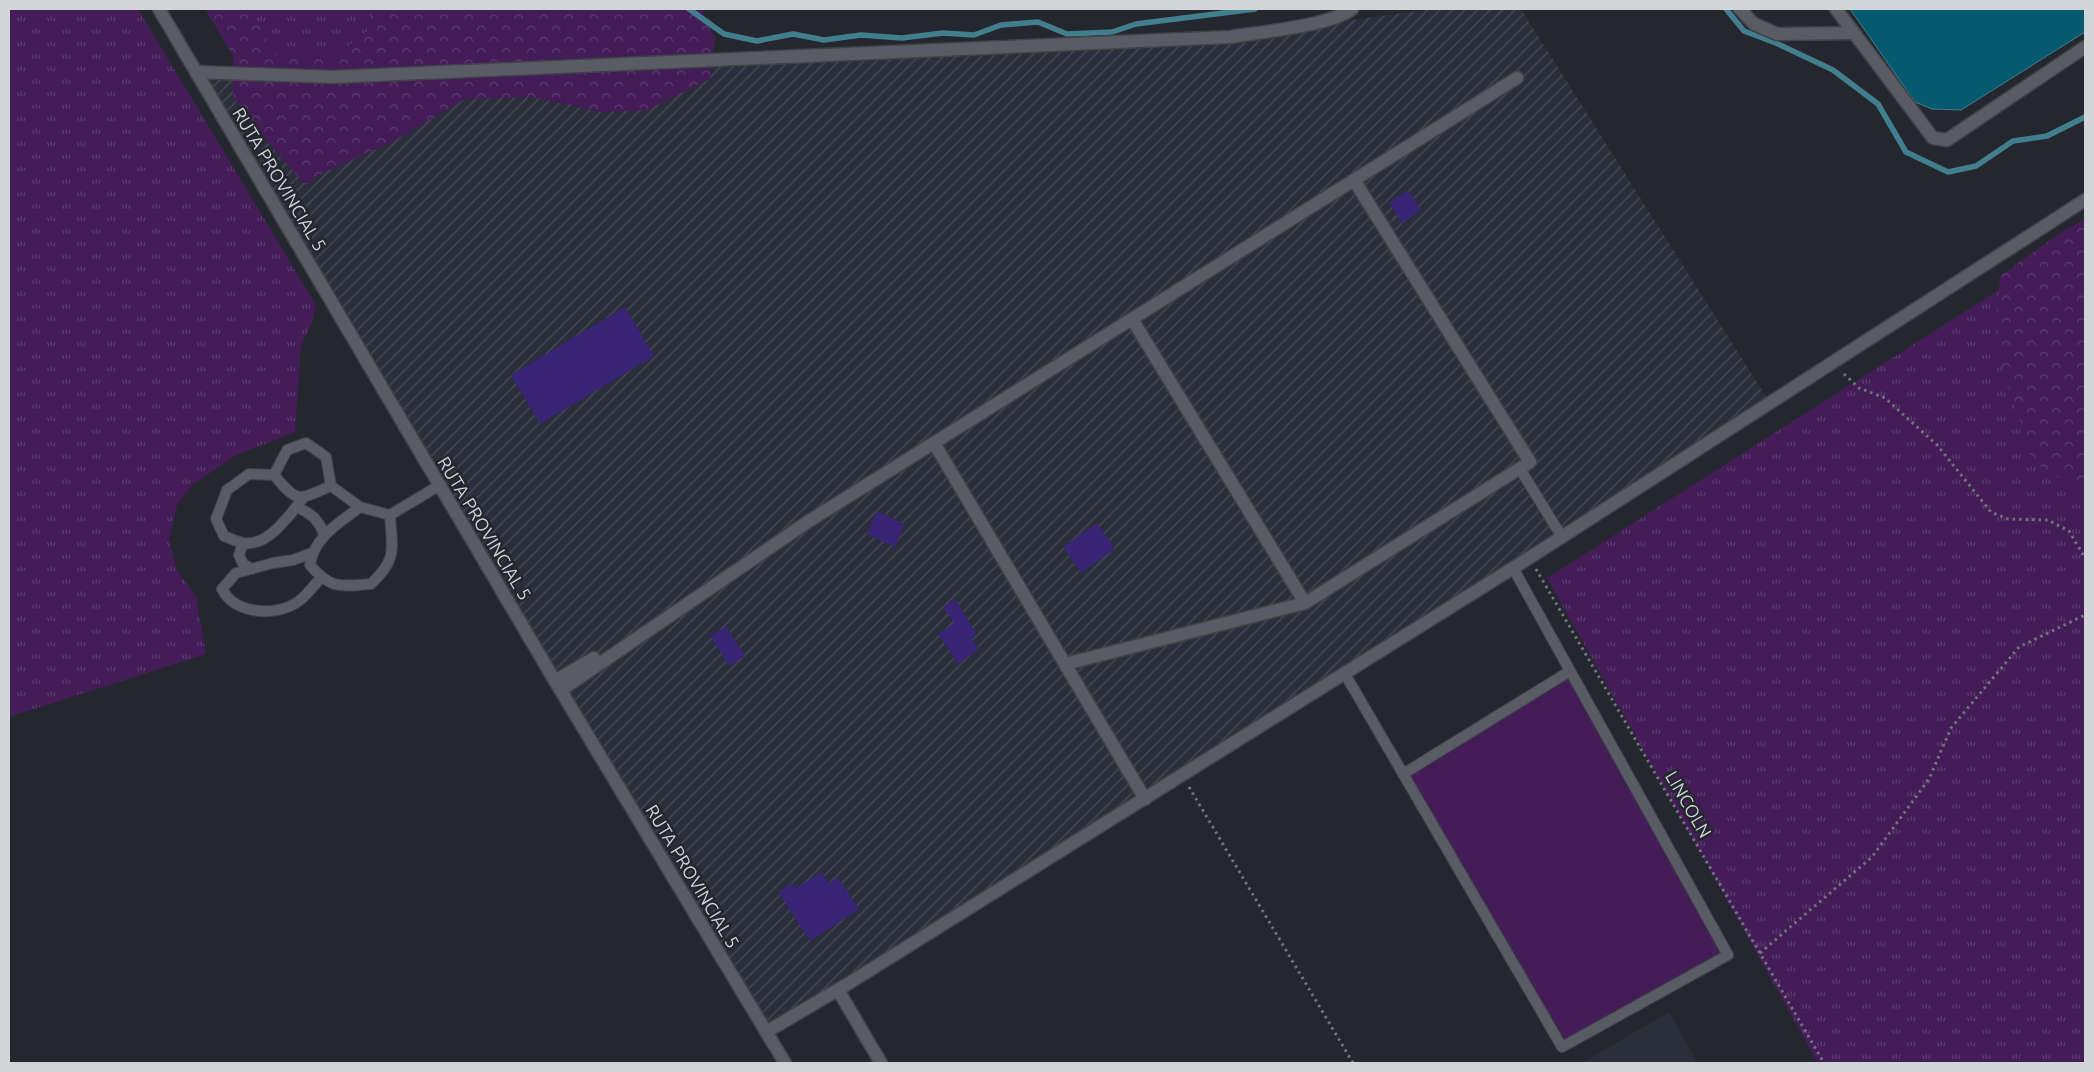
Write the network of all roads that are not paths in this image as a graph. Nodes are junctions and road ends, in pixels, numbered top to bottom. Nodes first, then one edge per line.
1 (159, 9) edge
2 (1352, 9) edge
3 (1740, 9) edge
4 (1836, 9) edge
5 (1853, 33) junction
6 (2085, 47) edge
7 (196, 72) junction
8 (1517, 78) dead end
9 (1354, 180) junction
10 (2085, 200) edge
11 (1132, 319) junction
12 (934, 443) junction
13 (1520, 469) junction
14 (274, 475) junction
15 (440, 485) junction
16 (331, 486) junction
17 (304, 497) junction
18 (296, 507) junction
19 (360, 507) junction
20 (390, 514) junction
21 (324, 534) junction
22 (1562, 537) junction
23 (243, 543) junction
24 (312, 553) junction
25 (1513, 568) junction
26 (252, 569) junction
27 (321, 578) junction
28 (1305, 603) junction
29 (1065, 664) junction
30 (1570, 671) junction
31 (1345, 674) junction
32 (558, 686) junction
33 (1403, 774) junction
34 (1145, 799) junction
35 (838, 990) junction
36 (766, 1032) junction
37 (785, 1063) edge
38 (881, 1063) edge

1 - 7 street, RUTA PROVINCIAL 5
2 - 7 street
3 - 5 street
4 - 5 street
5 - 6 street
7 - 15 street, RUTA PROVINCIAL 5
8 - 9 street
9 - 11 street
9 - 13 street
10 - 22 street
11 - 12 street
11 - 28 street
12 - 29 street
12 - 32 street
13 - 22 lane
13 - 28 street
14 - 16 lane
14 - 17 lane
14 - 23 lane
15 - 20 lane
15 - 32 street, RUTA PROVINCIAL 5
16 - 17 lane
16 - 19 lane
17 - 18 lane
18 - 21 lane
18 - 23 lane
19 - 20 lane
19 - 21 lane
20 - 27 lane
21 - 24 lane
22 - 25 street
23 - 26 lane
24 - 26 lane
24 - 27 lane
25 - 30 lane
25 - 31 street
26 - 27 lane
28 - 29 street
29 - 34 street
30 - 33 lane
30 - 33 lane
31 - 33 lane
31 - 34 street
32 - 36 street, RUTA PROVINCIAL 5
34 - 35 street
35 - 36 street
35 - 38 street
36 - 37 street, RUTA PROVINCIAL 5

